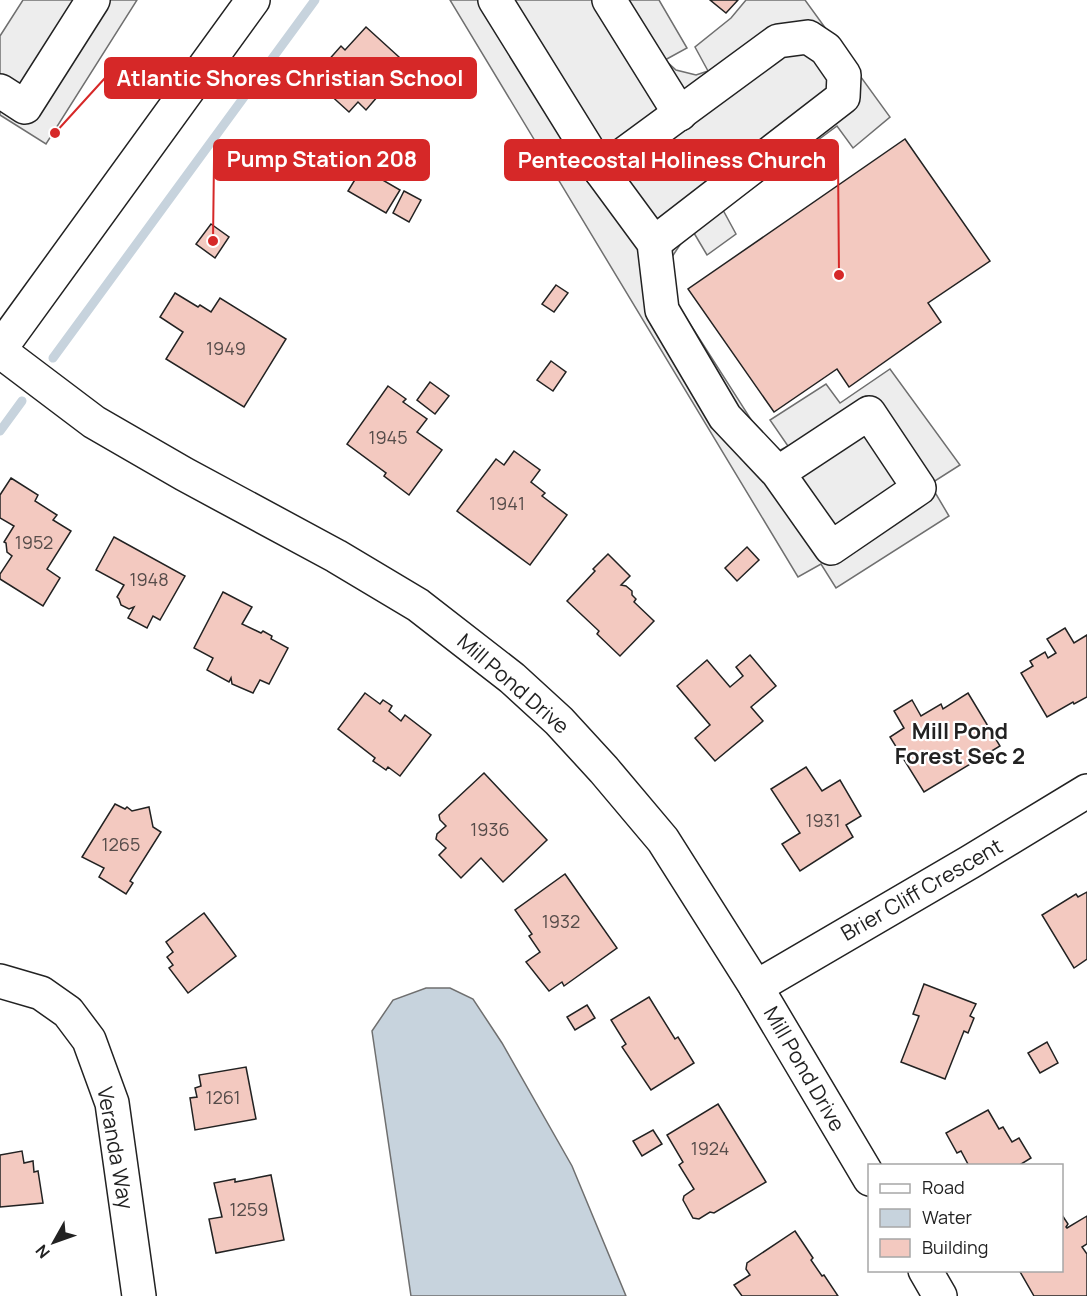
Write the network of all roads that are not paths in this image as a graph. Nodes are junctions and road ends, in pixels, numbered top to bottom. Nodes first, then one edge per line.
1 (93, 0) edge
2 (253, 0) edge
3 (495, 0) edge
4 (609, 0) edge
5 (0, 91) edge
6 (680, 114) junction
7 (601, 171) junction
8 (654, 243) junction
9 (0, 350) edge
10 (778, 473) dead end
11 (1087, 791) edge
12 (0, 981) edge
13 (756, 987) junction
14 (868, 1176) edge
15 (926, 1272) edge
16 (139, 1296) edge
17 (940, 1296) edge

1 - 5 street
2 - 9 street
3 - 7 street
4 - 6 street
6 - 7 street
6 - 8 street
7 - 8 street
8 - 10 street
9 - 13 street, Mill Pond Drive
11 - 13 street, Brier Cliff Crescent
12 - 16 street, Veranda Way
13 - 14 street, Mill Pond Drive
15 - 17 street

